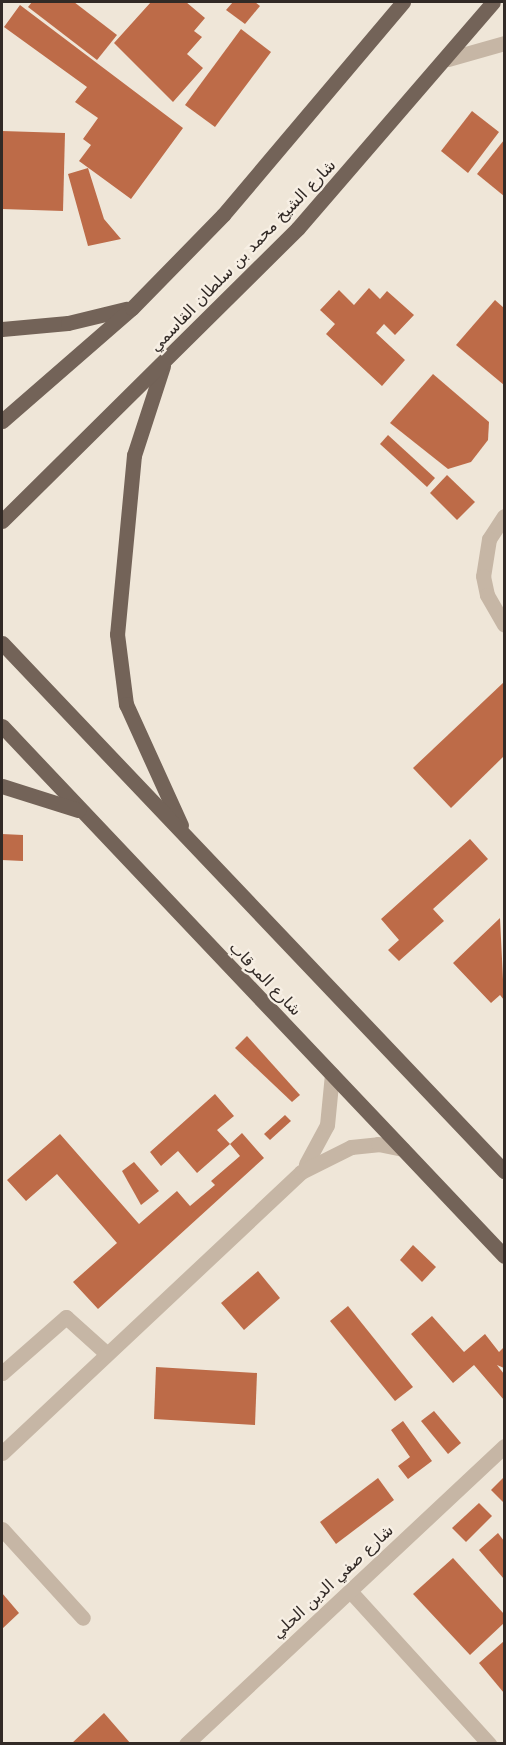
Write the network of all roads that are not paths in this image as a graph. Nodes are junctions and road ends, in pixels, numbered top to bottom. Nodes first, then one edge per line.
1 (403, 2) edge
2 (493, 2) edge
3 (504, 43) edge
4 (448, 59) junction
5 (132, 308) junction
6 (2, 329) edge
7 (165, 361) junction
8 (2, 421) edge
9 (504, 516) edge
10 (2, 521) edge
11 (504, 625) edge
12 (2, 643) edge
13 (2, 726) edge
14 (2, 786) edge
15 (85, 813) junction
16 (188, 838) junction
17 (332, 1074) junction
18 (404, 1149) junction
19 (504, 1171) edge
20 (301, 1172) junction
21 (504, 1256) edge
22 (106, 1353) junction
23 (2, 1374) edge
24 (504, 1446) edge
25 (2, 1453) edge
26 (2, 1529) edge
27 (350, 1591) junction
28 (83, 1618) dead end
29 (186, 1743) edge
30 (489, 1743) edge

1 - 5 main road
2 - 4 main road, شارع الشيخ محمد بن سلطان القاسمي
3 - 4 street
4 - 7 main road, شارع الشيخ محمد بن سلطان القاسمي
5 - 6 main road
5 - 8 main road
7 - 10 main road, شارع الشيخ محمد بن سلطان القاسمي
7 - 16 main road
9 - 11 street
12 - 16 main road
13 - 15 main road, شارع المرقاب
14 - 15 main road
15 - 17 main road, شارع المرقاب
16 - 19 main road
17 - 18 main road, شارع المرقاب
17 - 20 street
18 - 20 street
18 - 21 main road, شارع المرقاب
20 - 22 street
22 - 23 street
22 - 25 street
24 - 27 street, شارع صفي الدين الحلي
26 - 28 street
27 - 29 street, شارع صفي الدين الحلي
27 - 30 street

